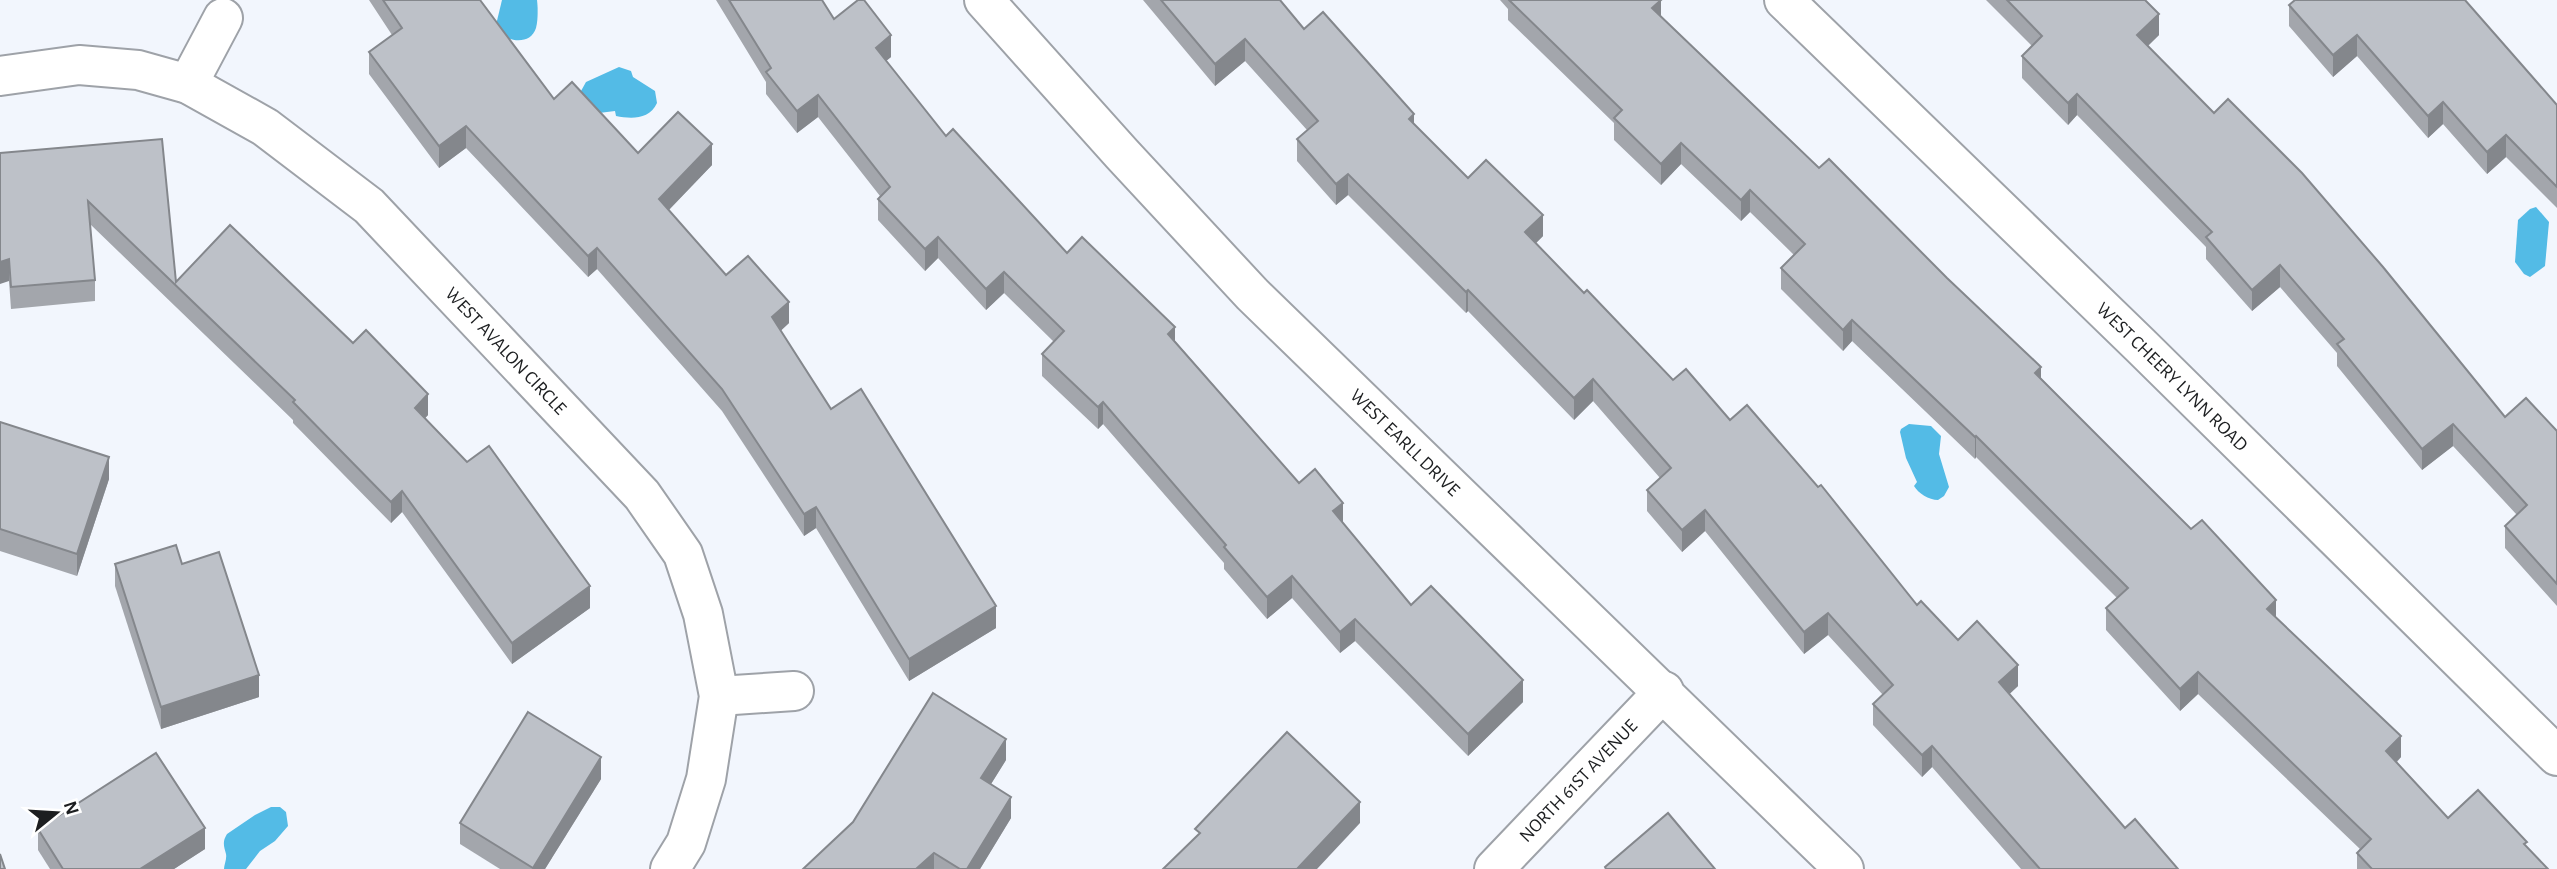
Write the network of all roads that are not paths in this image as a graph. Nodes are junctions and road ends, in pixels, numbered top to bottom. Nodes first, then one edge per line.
1 (984, 0) edge
2 (1784, 0) edge
3 (223, 18) dead end
4 (0, 76) edge
5 (188, 84) junction
6 (794, 691) dead end
7 (1664, 691) junction
8 (719, 696) junction
9 (2557, 756) edge
10 (670, 869) edge
11 (1494, 869) edge
12 (1843, 869) edge

1 - 7 street, WEST EARLL DRIVE
2 - 9 street, WEST CHEERY LYNN ROAD
3 - 5 street
4 - 5 street, WEST AVALON CIRCLE
5 - 8 street, WEST AVALON CIRCLE
6 - 8 street
7 - 11 street, NORTH 61ST AVENUE
7 - 12 street, WEST EARLL DRIVE
8 - 10 street, WEST AVALON CIRCLE

